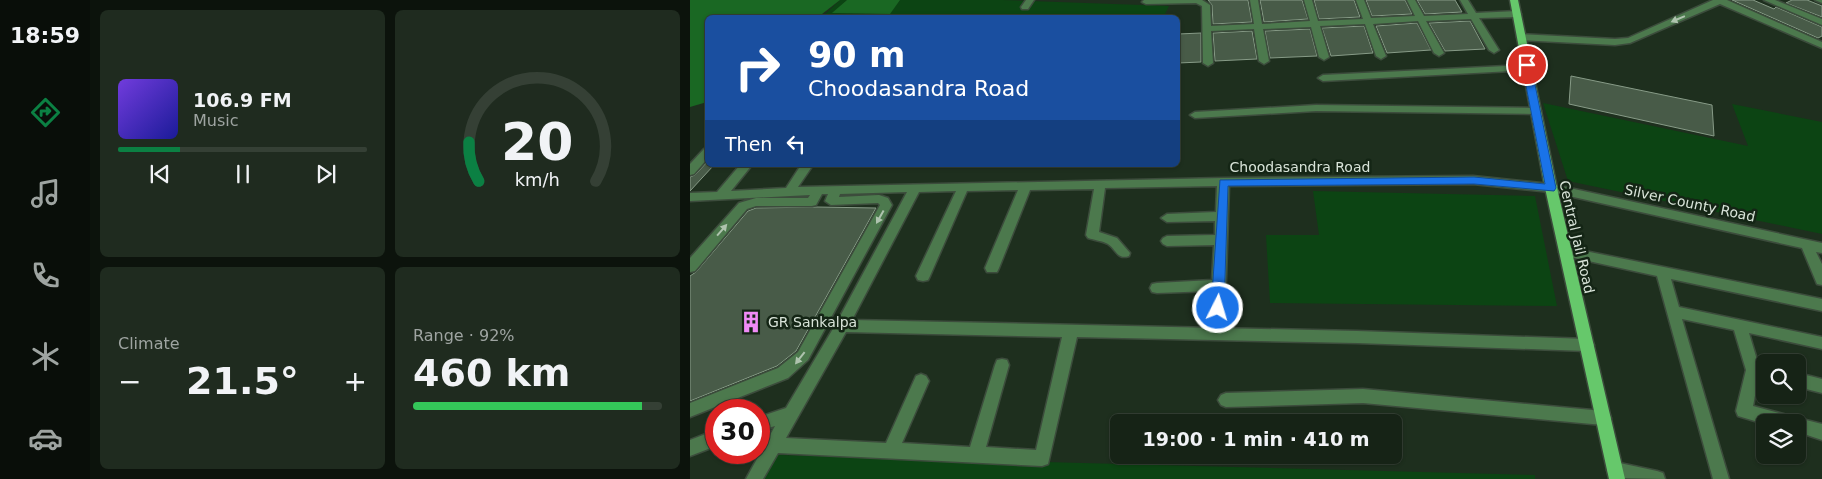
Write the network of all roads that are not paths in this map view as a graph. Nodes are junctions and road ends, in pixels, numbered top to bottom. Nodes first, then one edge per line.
1 (1254, 0) edge
2 (1308, 0) edge
3 (1360, 0) edge
4 (1411, 0) edge
5 (1464, 0) edge
6 (1514, 0) edge
7 (1703, 0) edge
8 (1720, 0) edge
9 (1768, 0) edge
10 (1146, 2) dead end
11 (1822, 13) edge
12 (1517, 14) junction
13 (1475, 16) junction
14 (1420, 18) junction
15 (1368, 20) junction
16 (1822, 22) edge
17 (1315, 23) junction
18 (1800, 24) junction
19 (1258, 25) junction
20 (1207, 28) junction
21 (1520, 33) junction
22 (1615, 34) junction
23 (1623, 41) junction
24 (1822, 45) edge
25 (1494, 50) dead end
26 (1438, 53) dead end
27 (1381, 56) dead end
28 (1324, 57) dead end
29 (1264, 61) dead end
30 (1208, 63) dead end
31 (1527, 68) junction
32 (1323, 78) dead end
33 (1536, 111) junction
34 (1195, 115) dead end
35 (705, 154) edge
36 (744, 167) edge
37 (806, 167) edge
38 (690, 171) edge
39 (1223, 182) junction
40 (1100, 185) junction
41 (1025, 187) junction
42 (963, 188) junction
43 (1551, 188) junction
44 (914, 190) junction
45 (789, 192) junction
46 (720, 196) junction
47 (815, 196) junction
48 (834, 196) junction
49 (696, 197) edge
50 (690, 210) edge
51 (1222, 216) junction
52 (1167, 218) dead end
53 (1222, 240) junction
54 (1167, 241) dead end
55 (1807, 244) junction
56 (1822, 248) edge
57 (1565, 252) junction
58 (1124, 253) dead end
59 (690, 267) edge
60 (992, 268) dead end
61 (1662, 272) junction
62 (923, 276) dead end
63 (1822, 280) edge
64 (1220, 285) junction
65 (1157, 288) dead end
66 (1822, 305) edge
67 (1218, 308) dead end
68 (1673, 311) junction
69 (842, 326) junction
70 (1740, 326) junction
71 (1071, 330) junction
72 (1822, 343) edge
73 (1587, 345) junction
74 (1756, 364) edge
75 (1002, 365) dead end
76 (1756, 379) edge
77 (921, 381) dead end
78 (1806, 382) edge
79 (1822, 386) edge
80 (1226, 400) dead end
81 (690, 410) edge
82 (792, 414) junction
83 (1756, 414) edge
84 (1603, 418) junction
85 (770, 421) edge
86 (1806, 427) edge
87 (1822, 432) edge
88 (705, 442) edge
89 (774, 445) junction
90 (690, 448) edge
91 (891, 451) junction
92 (976, 455) junction
93 (1616, 475) edge
94 (754, 479) edge
95 (1657, 479) edge
96 (1721, 479) edge

1 - 19 street
2 - 17 street
3 - 15 street
4 - 14 street
5 - 13 street
6 - 12 main road, Central Jail Road
7 - 22 street
8 - 18 street
8 -> 23 street
9 - 18 street
10 - 20 street
11 - 18 street
12 - 13 street
12 - 21 main road, Central Jail Road
13 - 14 street
13 - 25 street
14 - 15 street
14 - 26 street
15 - 17 street
15 - 27 street
16 - 18 street
17 - 19 street
17 - 28 street
18 - 24 street
19 - 20 street
19 - 29 street
20 - 30 street
21 - 22 street
21 - 23 street
21 - 31 main road, Central Jail Road
22 - 23 street
31 - 32 street
31 - 33 main road, Central Jail Road
33 - 34 street
33 - 43 main road, Central Jail Road
35 - 38 street
36 - 46 street
37 - 45 street
39 - 40 street, Choodasandra Road
39 - 43 street, Choodasandra Road
39 - 51 street
40 - 41 street, Choodasandra Road
40 - 58 street
41 - 42 street, Choodasandra Road
41 - 60 street
42 - 44 street, Choodasandra Road
42 - 62 street
43 - 55 street, Silver County Road
43 - 57 main road, Central Jail Road
44 - 48 street, Choodasandra Road
44 - 69 street
45 - 46 street
45 - 47 street
46 - 49 street
47 - 48 street
59 -> 47 street
48 -> 81 street
49 - 50 street
51 - 52 street
51 - 53 street
53 - 54 street
53 - 64 street
55 - 56 street, Silver County Road
55 - 63 street
57 - 61 street
57 - 73 main road, Central Jail Road
61 - 66 street
61 - 68 street
64 - 65 street
64 - 67 street
68 - 70 street
68 - 96 street
69 - 71 street
69 - 82 street
70 - 72 street
70 - 74 street
71 - 73 street
71 - 92 street
73 - 84 main road, Central Jail Road
75 - 92 street
76 - 83 street
77 - 91 street
78 - 79 street
80 - 84 street
82 - 85 street
82 - 89 street
84 - 93 main road, Central Jail Road
86 - 87 street
88 - 90 street
89 - 91 street
89 - 94 street
91 - 92 street
93 - 95 street

